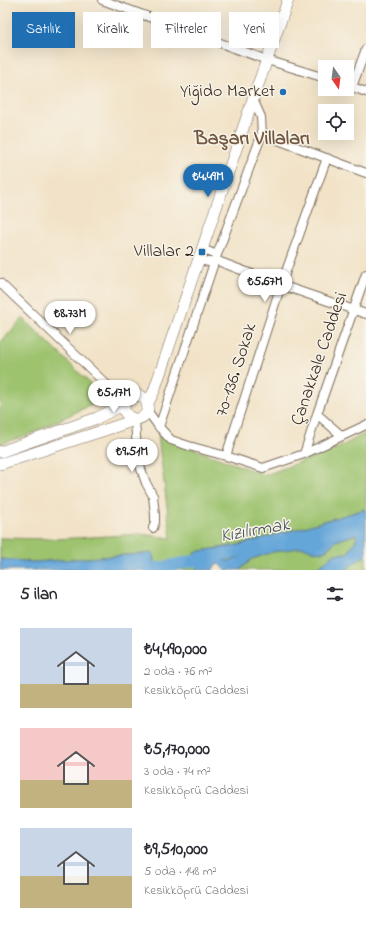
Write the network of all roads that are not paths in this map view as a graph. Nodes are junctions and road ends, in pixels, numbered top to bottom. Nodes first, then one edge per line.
1 (102, 0) edge
2 (288, 0) edge
3 (366, 49) edge
4 (267, 60) junction
5 (318, 76) edge
6 (354, 77) edge
7 (354, 88) edge
8 (366, 92) edge
9 (253, 99) junction
10 (262, 134) junction
11 (327, 158) junction
12 (366, 173) edge
13 (202, 249) junction
14 (215, 259) junction
15 (199, 260) junction
16 (366, 274) edge
17 (0, 282) edge
18 (281, 285) junction
19 (354, 309) junction
20 (366, 314) edge
21 (125, 403) junction
22 (147, 407) junction
23 (317, 414) junction
24 (135, 419) junction
25 (366, 425) edge
26 (159, 427) junction
27 (342, 436) junction
28 (0, 452) edge
29 (304, 454) junction
30 (226, 456) junction
31 (0, 464) edge
32 (153, 528) dead end

1 - 4 street
2 - 4 street
3 - 6 street
4 - 5 street
4 - 9 street
7 - 8 street
9 - 10 street
9 - 13 street
10 - 11 street
10 - 14 street
11 - 12 street
11 - 18 street, 70-136. Sokak
13 - 14 street
13 - 15 street
14 - 15 street
14 - 18 street
14 - 26 street
15 - 22 street
16 - 19 street, Çanakkale Caddesi
17 - 21 street
18 - 19 street
18 - 30 street, 70-136. Sokak
19 - 20 street
19 - 23 street, Çanakkale Caddesi
21 - 22 street
21 - 24 street
21 - 28 street
22 - 24 street
22 - 26 street
23 - 27 street
23 - 29 street, Çanakkale Caddesi
24 - 31 street
24 - 32 street
25 - 27 street
26 - 30 street
27 - 29 street
29 - 30 street

